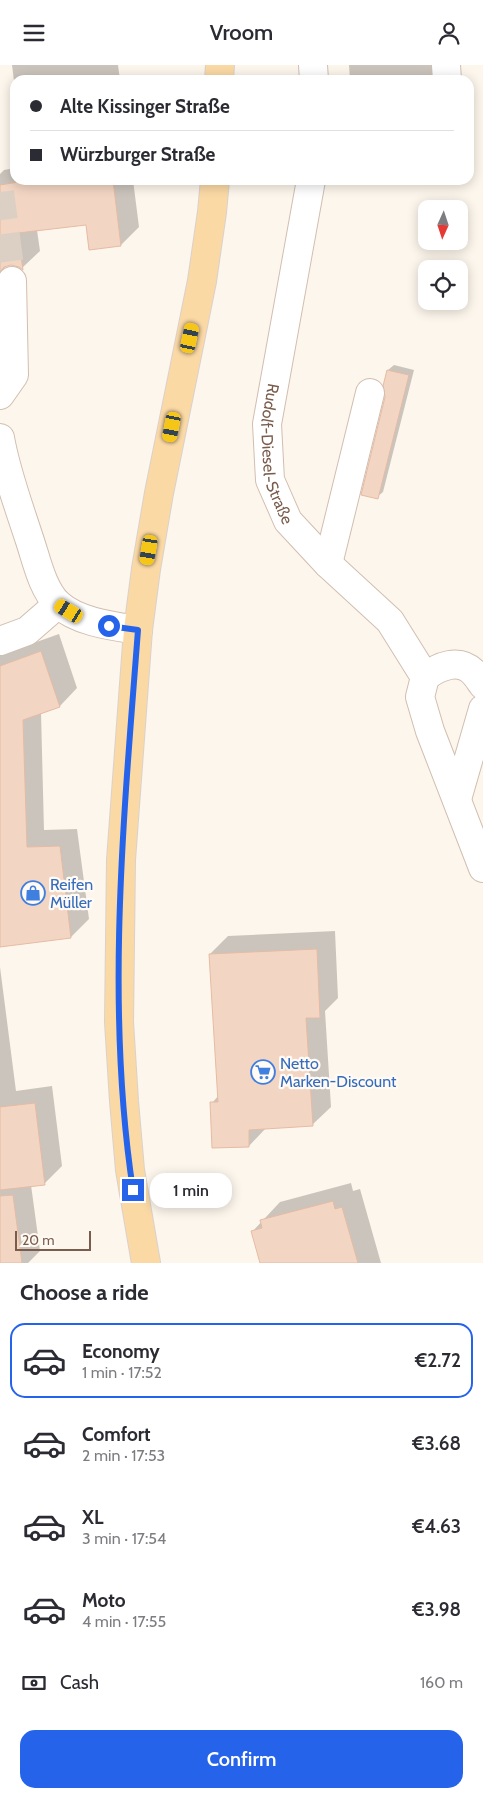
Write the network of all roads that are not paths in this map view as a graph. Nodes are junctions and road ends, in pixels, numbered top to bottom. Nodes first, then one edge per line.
1 (214, 185) edge
2 (310, 185) edge
3 (12, 281) tunnel mouth
4 (370, 393) dead end
5 (0, 395) edge
6 (0, 437) edge
7 (328, 564) junction
8 (58, 604) junction
9 (138, 630) junction
10 (0, 641) edge
11 (425, 677) junction
12 (483, 685) edge
13 (483, 709) edge
14 (457, 799) junction
15 (483, 868) edge
16 (146, 1263) edge

1 - 9 main road
2 - 7 street, Rudolf-Diesel-Straße
3 - 5 street
4 - 7 street
6 - 8 street
7 - 11 street, Rudolf-Diesel-Straße
8 - 9 street
8 - 10 street
9 - 16 main road
11 - 12 street
11 - 14 street
13 - 14 street
14 - 15 street

